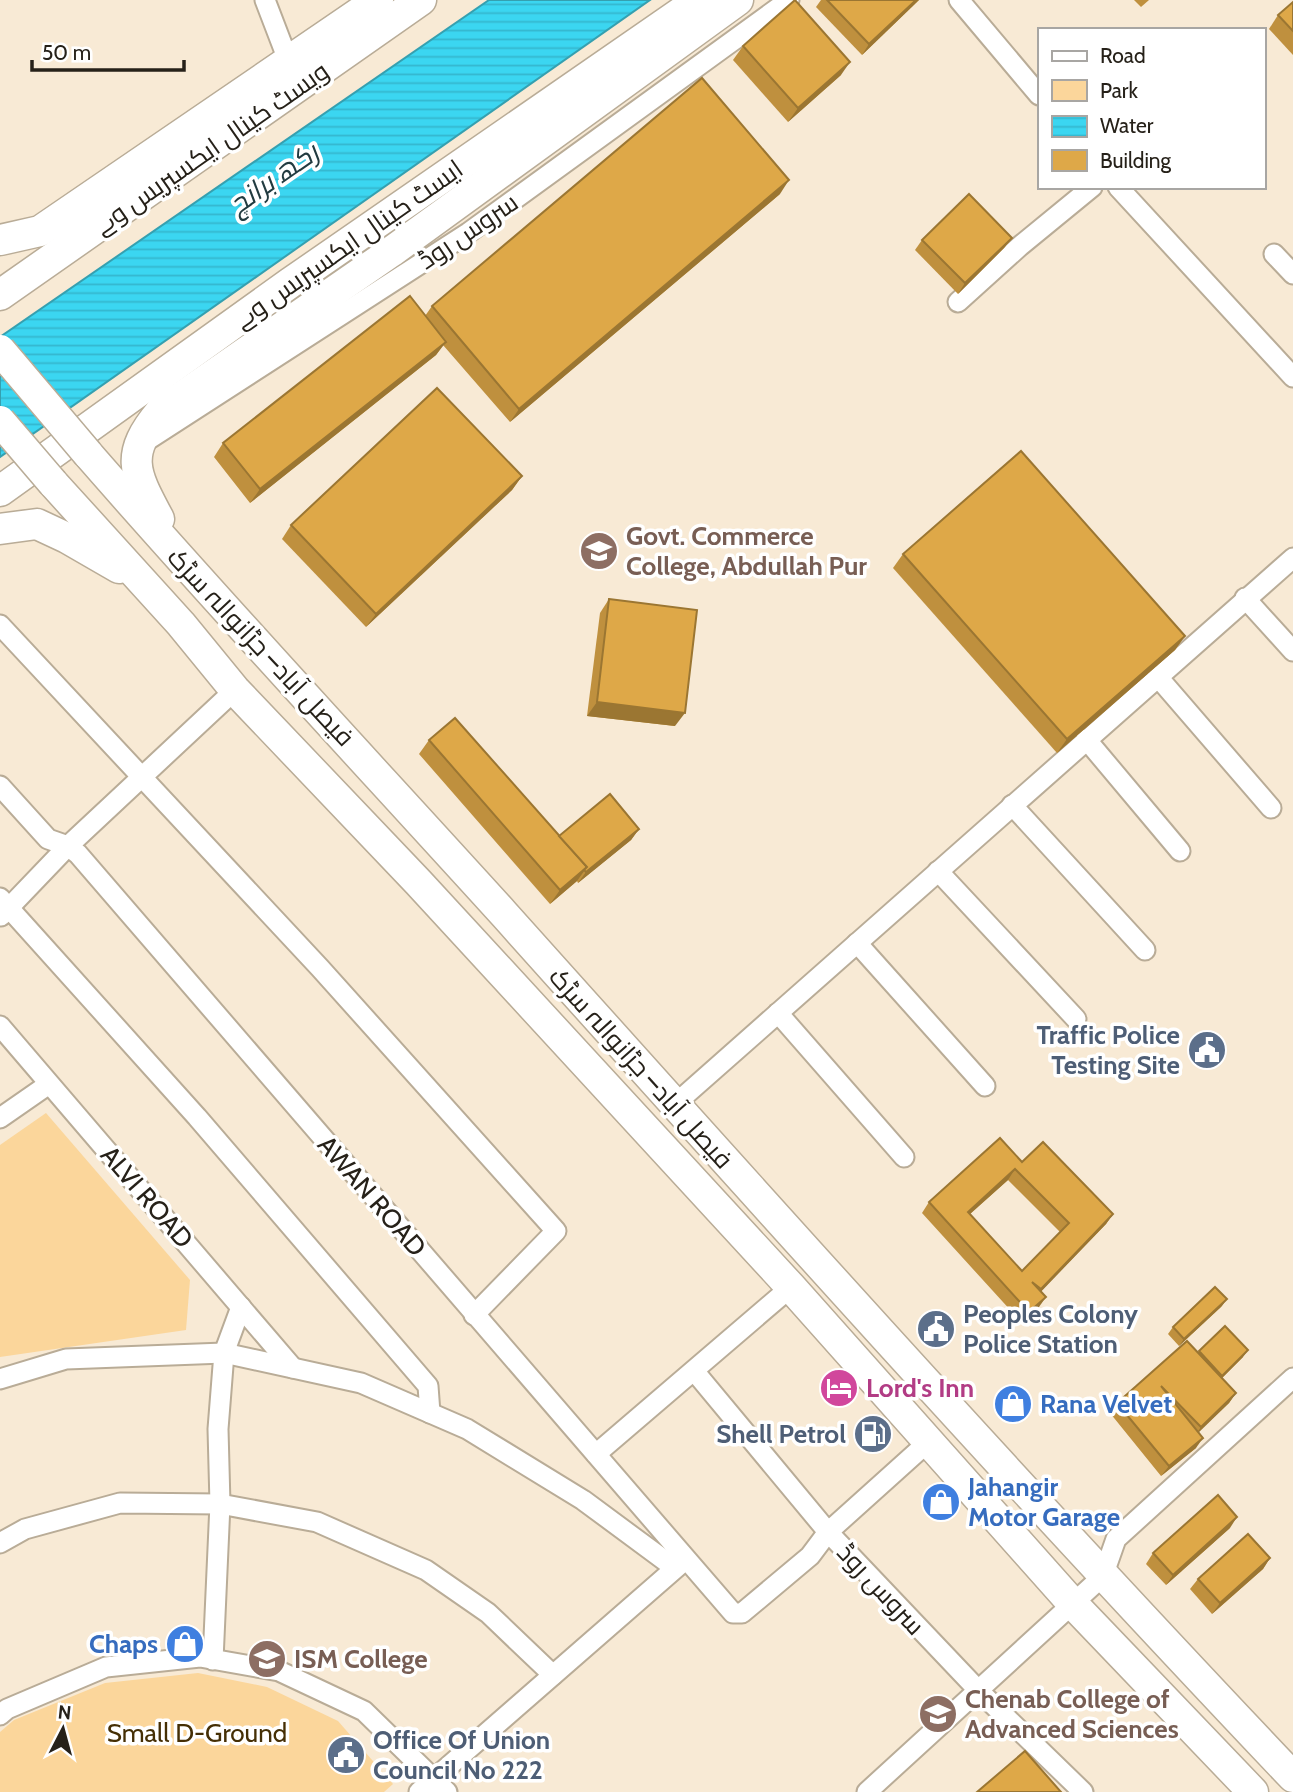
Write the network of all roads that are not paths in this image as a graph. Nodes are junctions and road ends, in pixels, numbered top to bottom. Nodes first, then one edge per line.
1 (265, 0) edge
2 (378, 0) edge
3 (421, 0) edge
4 (699, 0) edge
5 (738, 0) edge
6 (789, 0) edge
7 (958, 0) edge
8 (288, 60) junction
9 (1038, 94) edge
10 (1090, 189) edge
11 (1120, 189) edge
12 (0, 240) edge
13 (1274, 254) dead end
14 (1293, 274) edge
15 (0, 295) edge
16 (958, 302) dead end
17 (0, 349) edge
18 (1293, 377) edge
19 (0, 421) edge
20 (136, 447) junction
21 (0, 491) edge
22 (0, 529) edge
23 (178, 558) junction
24 (1293, 558) edge
25 (144, 583) junction
26 (1245, 598) junction
27 (0, 625) edge
28 (1293, 651) edge
29 (1157, 676) junction
30 (235, 690) junction
31 (1086, 740) junction
32 (143, 778) junction
33 (0, 786) edge
34 (1012, 805) junction
35 (1271, 808) dead end
36 (68, 846) junction
37 (1180, 851) dead end
38 (938, 871) junction
39 (3, 908) edge
40 (857, 943) junction
41 (1145, 950) dead end
42 (778, 1013) junction
43 (1076, 1019) dead end
44 (2, 1032) edge
45 (49, 1084) junction
46 (985, 1086) dead end
47 (674, 1105) junction
48 (0, 1118) edge
49 (904, 1157) dead end
50 (791, 1287) junction
51 (242, 1307) junction
52 (474, 1315) junction
53 (223, 1353) junction
54 (293, 1367) junction
55 (695, 1372) junction
56 (1293, 1378) edge
57 (0, 1379) edge
58 (430, 1413) junction
59 (927, 1443) junction
60 (596, 1454) junction
61 (220, 1504) junction
62 (828, 1532) junction
63 (0, 1543) edge
64 (681, 1563) junction
65 (1102, 1576) junction
66 (1073, 1604) junction
67 (214, 1660) junction
68 (553, 1675) junction
69 (979, 1691) junction
70 (0, 1716) edge
71 (1293, 1777) edge
72 (433, 1788) edge
73 (867, 1792) edge
74 (1083, 1792) edge
75 (1252, 1792) edge

1 - 8 street
2 - 8 main road
3 - 15 main road, ویسٹ کینال ایکسپریس وے
4 - 21 main road, ایسٹ کینال ایکسپریس وے
5 - 20 main road
6 - 20 street, سروس روڈ
7 - 9 street
8 - 12 main road
10 - 16 street
11 - 18 street
13 - 14 street
17 - 23 main road, فیصل آباد– جڑانوالہ سڑک, bridge
19 - 25 main road, فیصل آباد– جڑانوالہ سڑک, bridge
20 - 23 main road
22 - 25 main road
23 - 47 main road, فیصل آباد– جڑانوالہ سڑک
24 - 26 street
25 - 30 main road, فیصل آباد– جڑانوالہ سڑک
26 - 28 street
26 - 29 street
27 - 32 street
29 - 31 street
29 - 35 street
30 - 32 street
30 - 50 main road, فیصل آباد– جڑانوالہ سڑک
31 - 34 street
31 - 37 street
32 - 36 street
32 - 52 street
33 - 36 street, AWAN ROAD
34 - 38 street
34 - 41 street
36 - 39 street
36 - 52 street, AWAN ROAD
38 - 40 street
38 - 43 street
39 - 58 street
40 - 42 street
40 - 46 street
42 - 47 street
42 - 49 street
44 - 45 street, ALVI ROAD
45 - 48 street
45 - 51 street, ALVI ROAD
47 - 65 main road, فیصل آباد– جڑانوالہ سڑک
50 - 55 street
50 - 59 main road, فیصل آباد– جڑانوالہ سڑک
51 - 53 street
51 - 54 street, ALVI ROAD
52 - 60 street, AWAN ROAD
53 - 54 street
53 - 57 street
53 - 61 street
54 - 58 street
55 - 60 street
55 - 62 street, سروس روڈ
56 - 65 street
58 - 64 street
59 - 62 street
59 - 66 main road, فیصل آباد– جڑانوالہ سڑک
60 - 64 street, AWAN ROAD
61 - 63 street
61 - 67 street
61 - 68 street
62 - 64 street, AWAN ROAD
62 - 69 street, سروس روڈ
64 - 68 street
65 - 66 street
65 - 71 main road, فیصل آباد– جڑانوالہ سڑک
66 - 69 street
66 - 75 main road, فیصل آباد– جڑانوالہ سڑک
67 - 70 street
67 - 72 street
68 - 72 street
69 - 73 street
69 - 74 street, سروس روڈ

